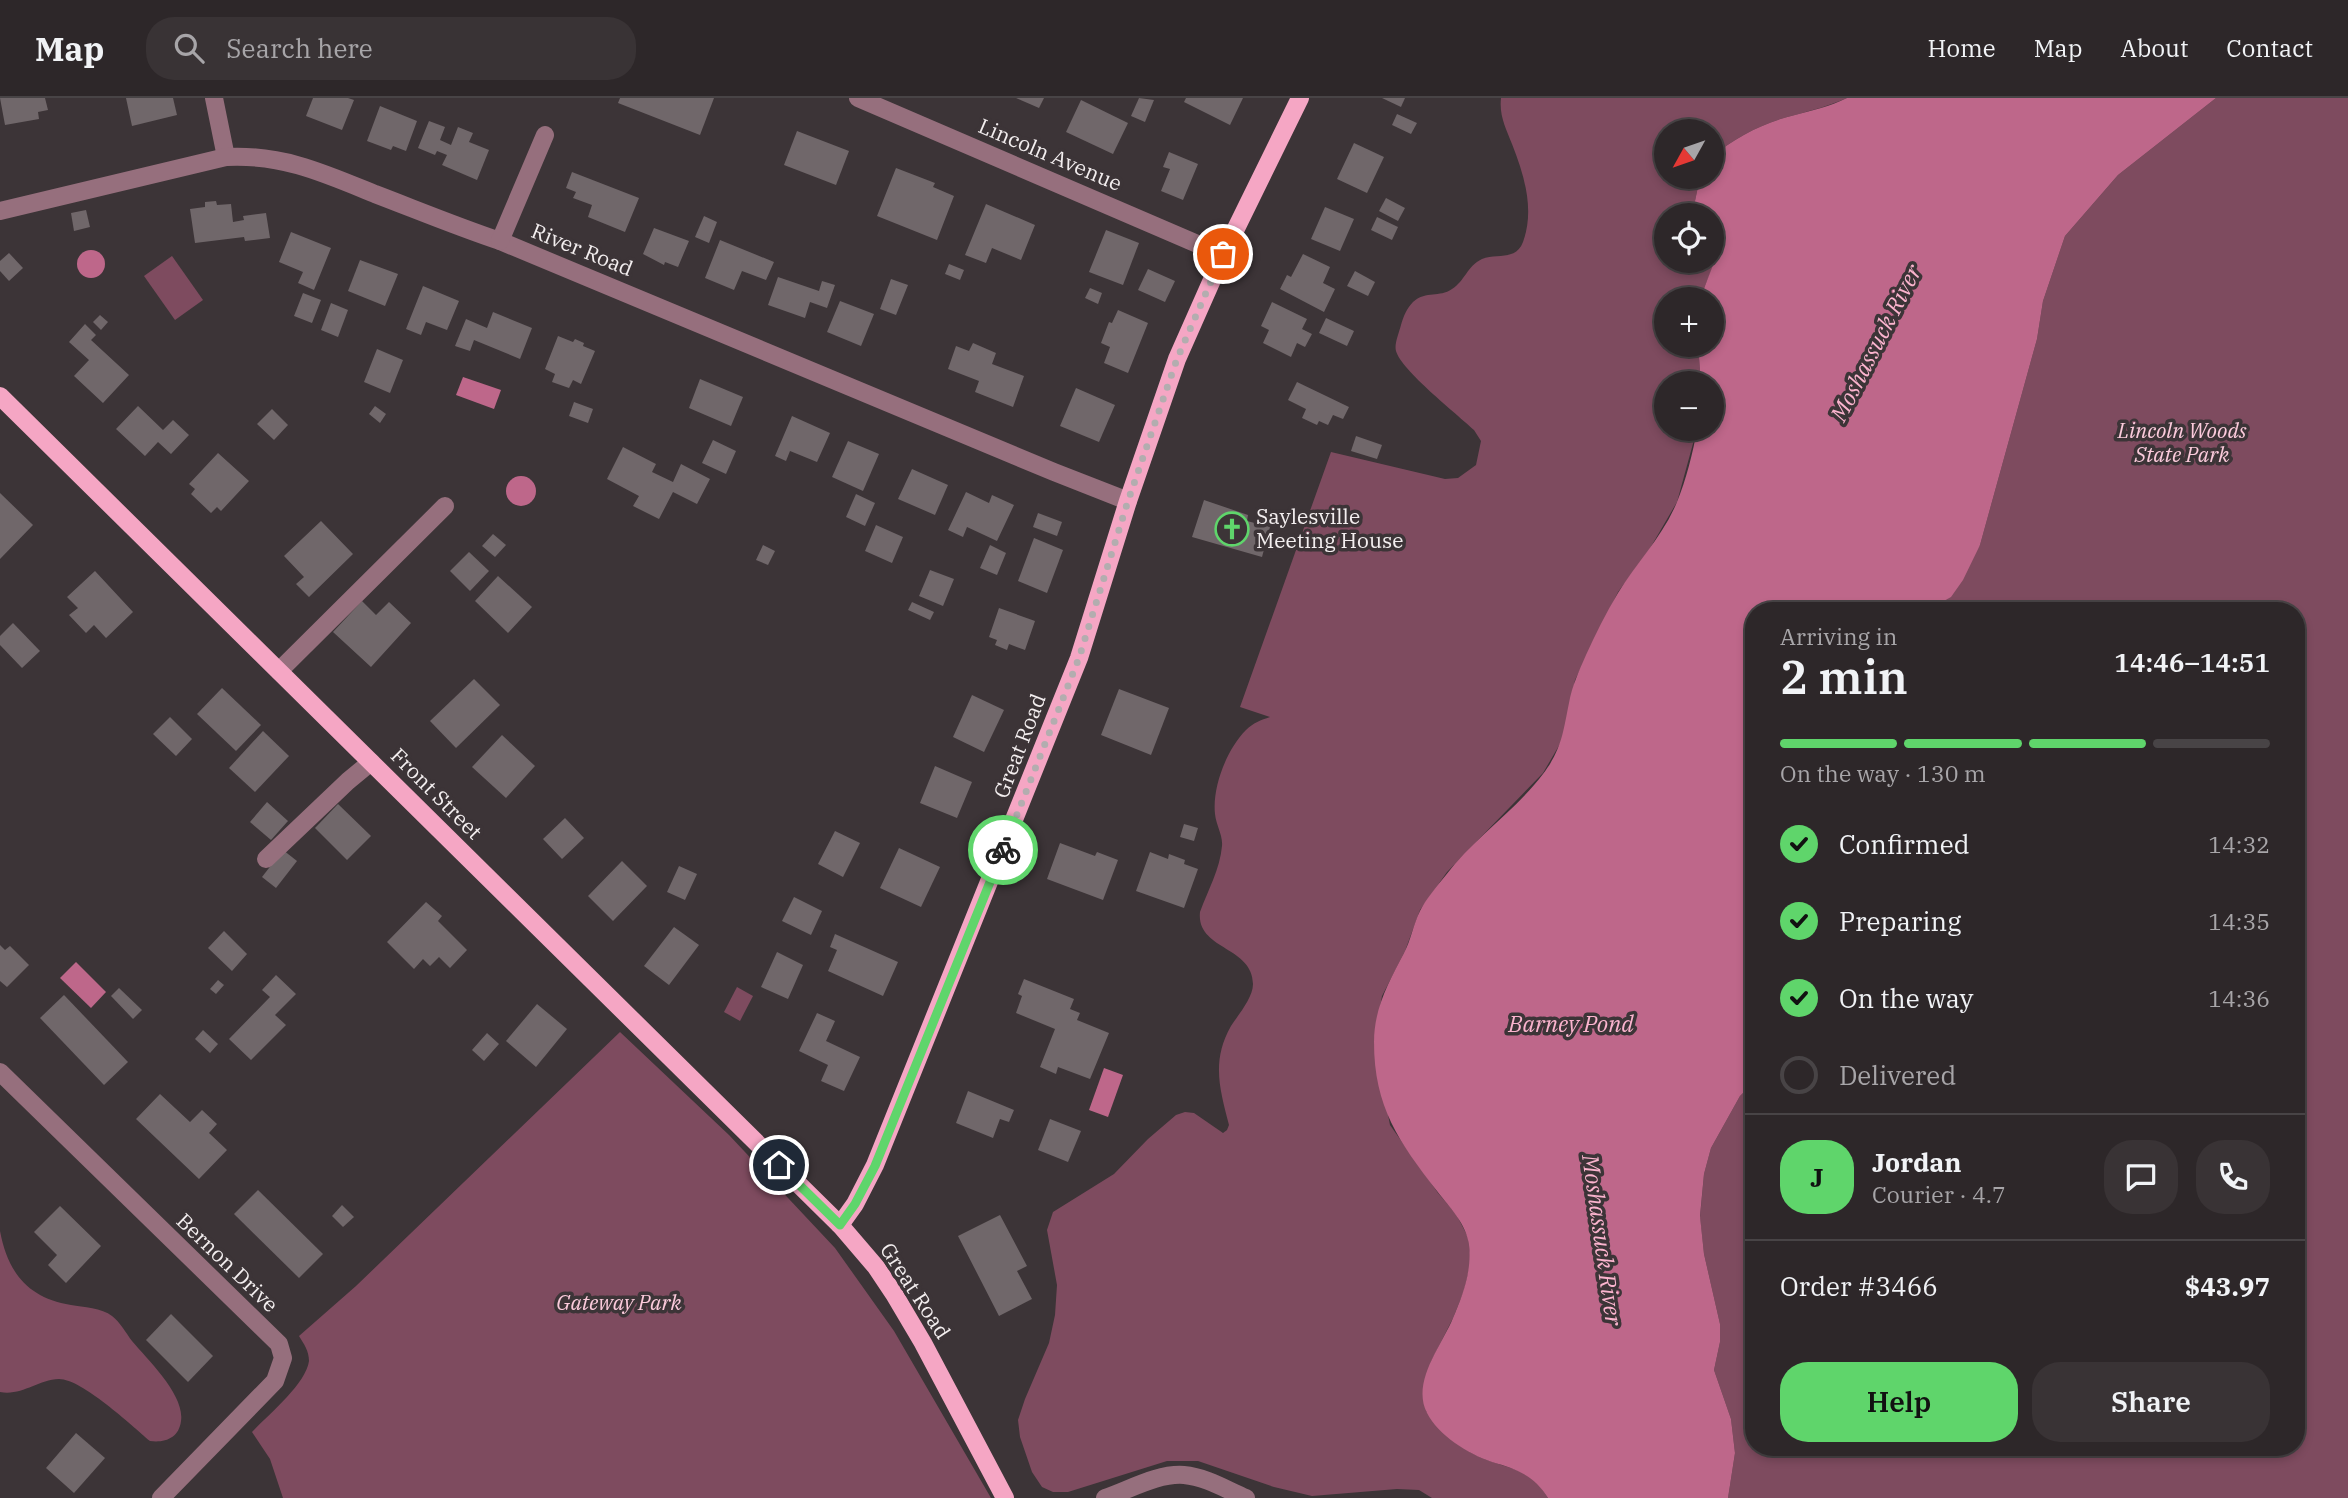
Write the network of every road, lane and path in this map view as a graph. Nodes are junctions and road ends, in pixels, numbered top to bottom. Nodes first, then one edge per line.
1 (214, 98) edge
2 (858, 98) edge
3 (1300, 98) edge
4 (545, 135) dead end
5 (226, 157) junction
6 (0, 211) edge
7 (500, 241) junction
8 (1223, 254) junction
9 (0, 396) edge
10 (1128, 501) junction
11 (445, 506) dead end
12 (279, 671) junction
13 (372, 762) junction
14 (266, 859) dead end
15 (0, 1072) edge
16 (840, 1225) junction
17 (161, 1498) edge
18 (1005, 1498) edge
19 (1105, 1498) edge
20 (1246, 1498) edge

1 - 5 street
2 - 8 street, Lincoln Avenue
3 - 8 main road, Great Road
4 - 7 street
5 - 6 street, River Road
5 - 7 street, River Road
7 - 10 street, River Road
8 - 10 main road, Great Road
9 - 12 main road, Front Street
10 - 16 main road, Great Road
11 - 12 street
12 - 13 main road, Front Street
13 - 14 street
13 - 16 main road, Front Street
15 - 17 street, Bernon Drive
16 - 18 main road, Great Road
19 - 20 street

